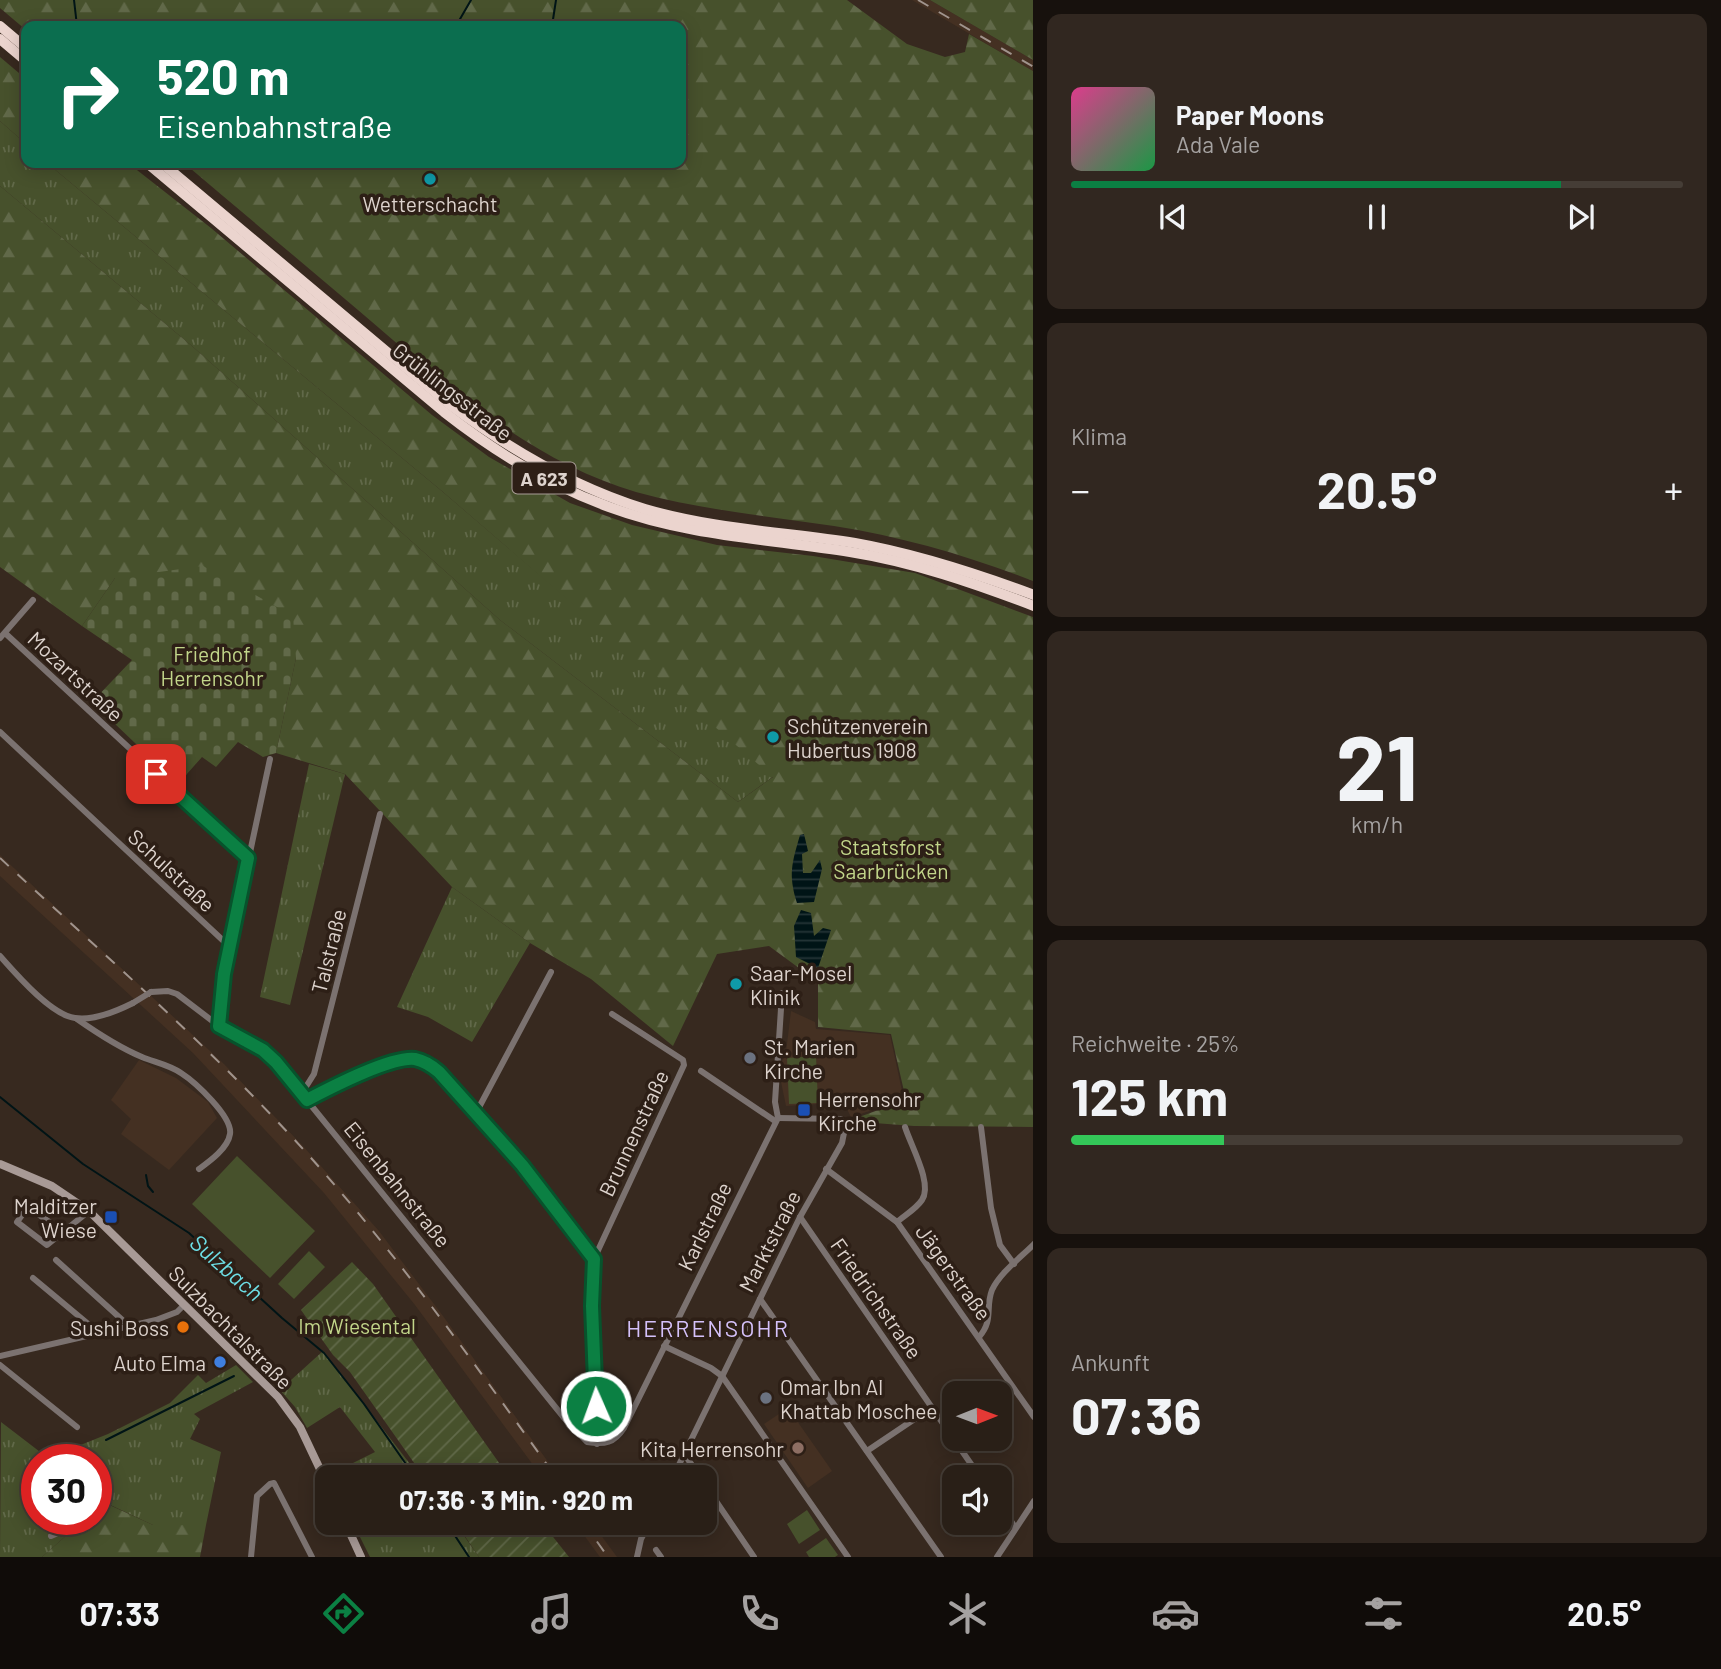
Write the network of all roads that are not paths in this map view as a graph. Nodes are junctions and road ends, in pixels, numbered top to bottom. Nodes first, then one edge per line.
1 (0, 26) edge
2 (0, 39) edge
3 (21, 44) edge
4 (21, 57) edge
5 (153, 168) edge
6 (168, 168) edge
7 (1033, 596) edge
8 (33, 600) dead end
9 (1033, 606) edge
10 (2, 635) edge
11 (0, 732) edge
12 (270, 759) dead end
13 (380, 814) dead end
14 (248, 858) junction
15 (230, 947) junction
16 (0, 956) edge
17 (551, 972) dead end
18 (782, 993) dead end
19 (611, 1014) dead end
20 (77, 1019) junction
21 (219, 1026) junction
22 (701, 1071) dead end
23 (302, 1093) junction
24 (307, 1100) junction
25 (477, 1113) junction
26 (776, 1119) junction
27 (905, 1127) dead end
28 (981, 1127) dead end
29 (0, 1164) edge
30 (826, 1168) junction
31 (199, 1170) dead end
32 (89, 1211) junction
33 (800, 1217) junction
34 (897, 1222) junction
35 (55, 1226) dead end
36 (1033, 1244) edge
37 (594, 1259) junction
38 (56, 1260) dead end
39 (1014, 1264) junction
40 (33, 1278) dead end
41 (760, 1298) junction
42 (184, 1305) junction
43 (129, 1326) junction
44 (99, 1333) junction
45 (979, 1337) junction
46 (664, 1346) junction
47 (0, 1356) edge
48 (0, 1365) edge
49 (722, 1376) junction
50 (1007, 1381) edge
51 (1012, 1388) edge
52 (931, 1408) junction
53 (1033, 1417) edge
54 (942, 1421) edge
55 (77, 1427) dead end
56 (597, 1444) junction
57 (867, 1451) junction
58 (685, 1455) junction
59 (318, 1465) edge
60 (680, 1465) edge
61 (692, 1465) edge
62 (1033, 1501) edge
63 (717, 1503) edge
64 (1012, 1523) edge
65 (1015, 1527) junction
66 (351, 1535) edge
67 (644, 1535) edge
68 (656, 1550) dead end
69 (844, 1556) edge
70 (251, 1557) edge
71 (312, 1557) edge
72 (361, 1557) edge
73 (637, 1557) edge
74 (661, 1557) edge
75 (754, 1557) edge
76 (940, 1557) edge
77 (997, 1557) edge

1 - 3 highway
2 - 4 highway
5 - 9 highway, Grühlingsstraße / A 623
6 - 7 highway, A 623
8 - 10 street
10 - 14 street, Mozartstraße
11 - 15 street, Schulstraße
12 - 14 street
13 - 23 street, Talstraße
14 - 15 street
15 - 21 street
16 - 20 street
17 - 25 street
18 - 26 street, Karlstraße
19 - 37 street, Brunnenstraße
20 - 21 street, Eisenbahnstraße, bridge
20 - 31 street
21 - 23 street, Eisenbahnstraße
22 - 26 street
23 - 24 street, Eisenbahnstraße
24 - 25 street
24 - 56 street, Eisenbahnstraße
25 - 37 street
26 - 30 street, Marktstraße
26 - 46 street, Karlstraße
27 - 34 street
28 - 39 street
29 - 32 main road, Sulzbachtalstraße
30 - 33 street, Marktstraße
30 - 34 street, Jägerstraße
32 - 35 street
32 - 42 main road, Sulzbachtalstraße
33 - 41 street, Marktstraße
33 - 52 street, Friedrichstraße
34 - 45 street, Jägerstraße
36 - 39 street
37 - 56 street
38 - 43 street
39 - 45 street
40 - 44 street
41 - 49 street, Marktstraße
41 - 57 street
42 - 43 street
42 - 59 main road, Sulzbachtalstraße
43 - 44 street
44 - 47 street
45 - 50 street, Jägerstraße
46 - 49 street
46 - 56 street, Karlstraße
48 - 55 street
49 - 58 street, Marktstraße
49 - 69 street
51 - 53 street, Jägerstraße
52 - 54 street, Friedrichstraße
52 - 57 street
57 - 76 street
58 - 60 street, Marktstraße
58 - 61 street
62 - 65 street
63 - 75 street
64 - 65 street
65 - 77 street
66 - 72 main road
67 - 73 street
68 - 74 street
70 - 71 street

